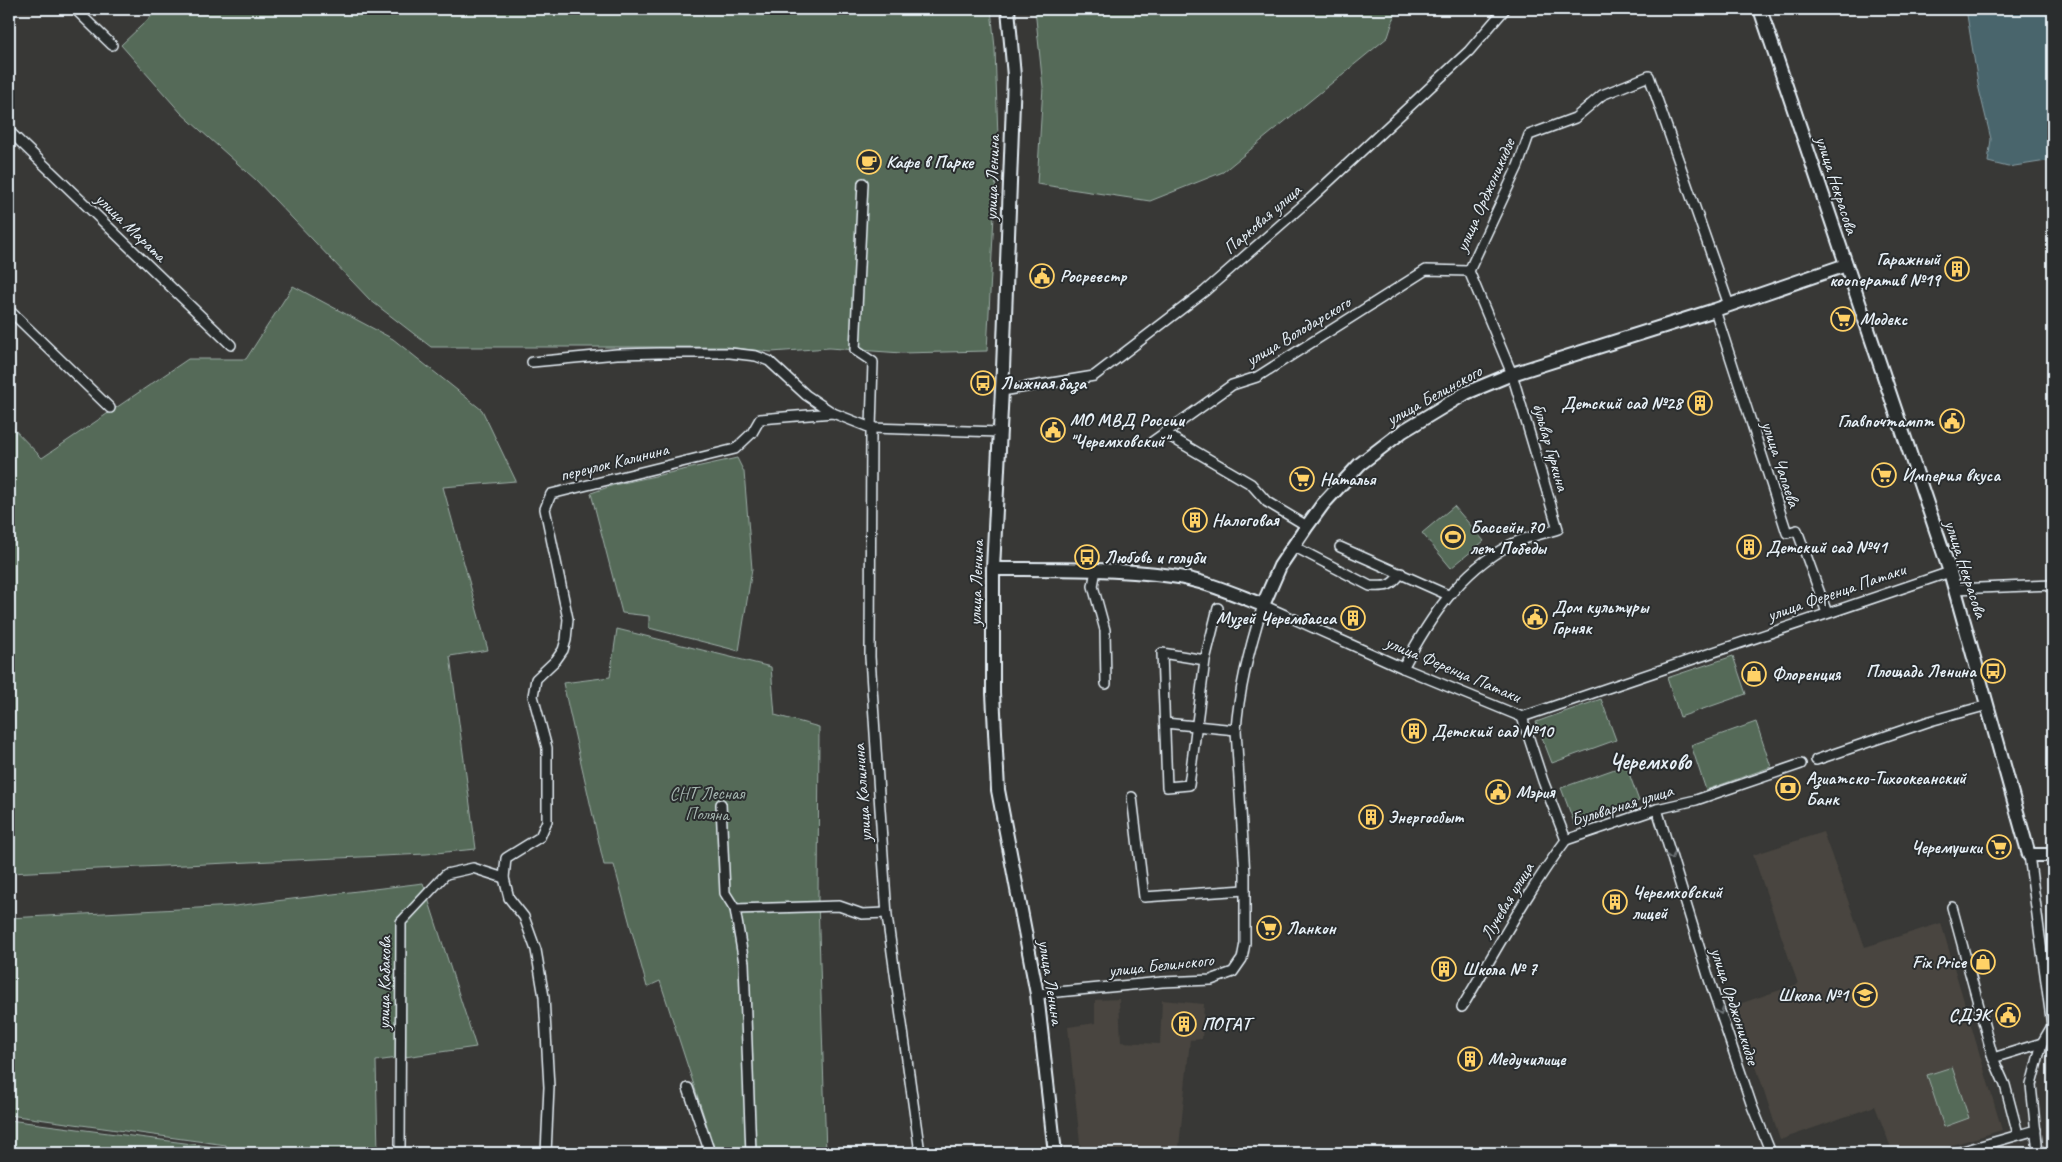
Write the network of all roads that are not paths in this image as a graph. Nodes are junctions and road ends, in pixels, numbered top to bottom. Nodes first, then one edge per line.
1 (75, 9) edge
2 (1008, 9) edge
3 (1505, 9) edge
4 (1760, 9) edge
5 (112, 45) dead end
6 (9, 131) edge
7 (863, 183) dead end
8 (1846, 266) junction
9 (1468, 271) junction
10 (1730, 305) junction
11 (9, 310) edge
12 (1715, 310) junction
13 (231, 345) dead end
14 (532, 362) dead end
15 (1512, 374) junction
16 (1002, 391) junction
17 (110, 408) dead end
18 (833, 414) junction
19 (871, 428) junction
20 (1000, 432) junction
21 (1164, 433) junction
22 (1152, 442) dead end
23 (1307, 526) junction
24 (1293, 546) junction
25 (1340, 547) dead end
26 (993, 569) junction
27 (1096, 570) junction
28 (1950, 572) junction
29 (1401, 573) junction
30 (2053, 585) edge
31 (1955, 589) junction
32 (1448, 595) junction
33 (1262, 605) junction
34 (1218, 608) dead end
35 (1827, 613) junction
36 (1205, 660) junction
37 (1403, 668) junction
38 (1106, 684) dead end
39 (1988, 704) junction
40 (1522, 717) junction
41 (1165, 723) junction
42 (1196, 726) junction
43 (1236, 730) junction
44 (1816, 760) dead end
45 (1801, 764) dead end
46 (1132, 797) dead end
47 (721, 804) dead end
48 (1656, 809) junction
49 (1566, 840) junction
50 (2029, 855) junction
51 (2053, 856) edge
52 (504, 878) junction
53 (1245, 890) junction
54 (1952, 907) dead end
55 (735, 909) junction
56 (886, 913) junction
57 (1037, 994) junction
58 (1462, 1007) dead end
59 (2053, 1026) edge
60 (2042, 1043) junction
61 (1994, 1058) junction
62 (688, 1088) dead end
63 (2036, 1130) junction
64 (2018, 1134) junction
65 (400, 1153) edge
66 (546, 1153) edge
67 (710, 1153) edge
68 (751, 1153) edge
69 (920, 1153) edge
70 (1055, 1153) edge
71 (1771, 1153) edge
72 (1956, 1153) edge
73 (2038, 1153) edge

1 - 5 street
2 - 16 main road, улица Ленина
3 - 16 street, Парковая улица
4 - 8 main road, улица Некрасова
6 - 13 street, улица Марата
7 - 19 street, улица Калинина
8 - 10 main road, улица Белинского
8 - 28 main road, улица Некрасова
9 - 10 street, улица Орджоникидзе
9 - 15 street, улица Орджоникидзе
9 - 21 street, улица Володарского
10 - 12 main road, улица Белинского
11 - 17 street
12 - 15 main road, улица Белинского
12 - 35 street, улица Чапаева
14 - 18 street
15 - 23 main road, улица Белинского
15 - 32 street, бульвар Гуркина
16 - 20 main road, улица Ленина
18 - 19 street
18 - 52 street, переулок Калинина
19 - 20 street
19 - 56 street, улица Калинина
20 - 26 main road, улица Ленина
21 - 22 street, улица Володарского
21 - 23 street
23 - 24 main road, улица Белинского
24 - 29 street
24 - 33 main road, улица Белинского
25 - 29 street
26 - 27 main road, улица Ференца Патаки
26 - 57 main road, улица Ленина
27 - 33 main road, улица Ференца Патаки
27 - 38 street
28 - 31 main road, улица Некрасова
28 - 35 street, улица Ференца Патаки
29 - 32 street
30 - 31 street
31 - 39 main road, улица Некрасова
32 - 37 street
33 - 37 street, улица Ференца Патаки
33 - 43 street, улица Белинского
34 - 36 street
35 - 40 street, улица Ференца Патаки
36 - 41 street
36 - 42 street
37 - 40 street, улица Ференца Патаки
39 - 44 street
39 - 50 main road, улица Некрасова
40 - 49 street
41 - 42 street
41 - 42 street
42 - 43 street
43 - 53 street, улица Белинского
45 - 48 street, Бульварная улица
46 - 53 street
47 - 55 street
48 - 49 street, Бульварная улица
48 -> 71 street, улица Орджоникидзе
49 - 58 street, Лучевая улица
50 - 51 main road
50 - 59 street, улица Некрасова
52 - 65 street, улица Кабакова
52 - 66 street
53 - 57 street, улица Белинского
54 - 61 street
55 - 56 street
55 - 68 street
56 - 69 street, улица Калинина
57 - 70 main road, улица Ленина
59 - 60 street, улица Некрасова
60 - 61 street
60 - 63 street, улица Некрасова
61 - 64 street
62 - 67 street
63 - 64 street
63 - 73 street, улица Некрасова
64 - 72 street

